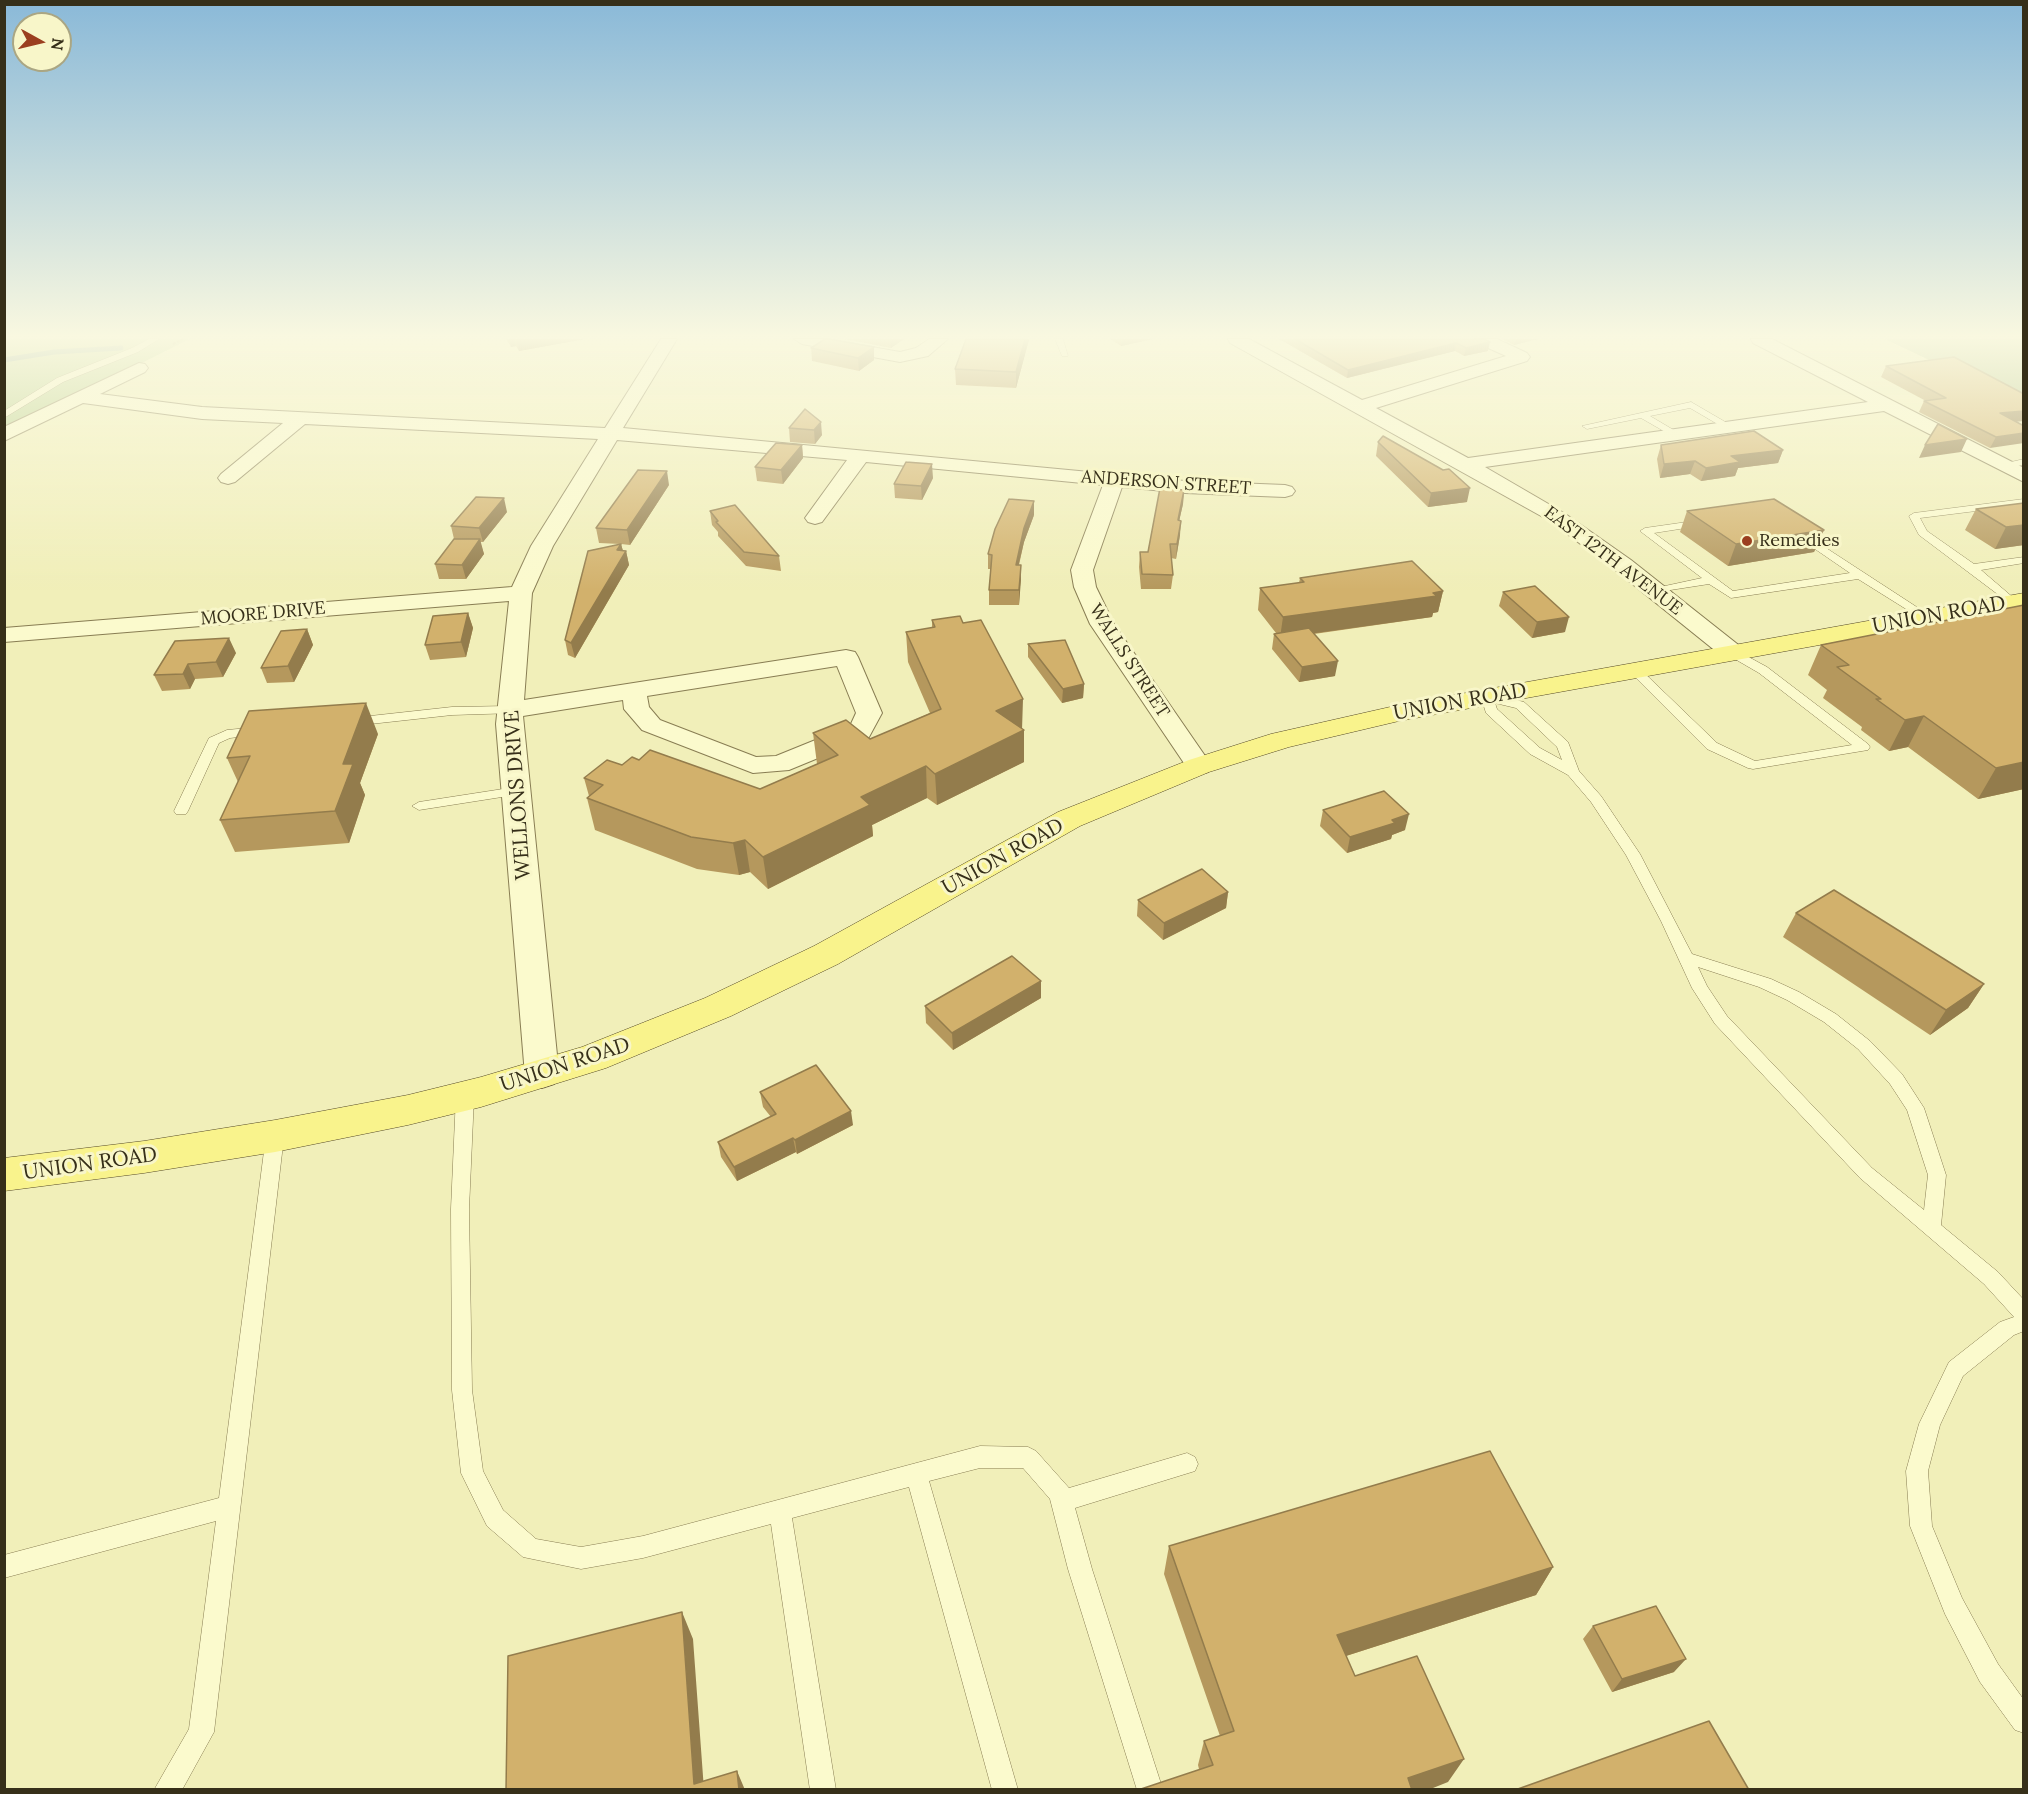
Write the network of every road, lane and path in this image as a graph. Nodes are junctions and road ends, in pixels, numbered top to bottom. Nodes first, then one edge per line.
1 (28, 423) edge
2 (295, 423) edge
3 (388, 423) edge
4 (617, 423) edge
5 (1389, 423) edge
6 (1603, 423) edge
7 (1654, 423) edge
8 (1722, 423) edge
9 (1760, 423) edge
10 (1922, 423) edge
11 (1587, 426) dead end
12 (1729, 427) junction
13 (611, 432) junction
14 (1674, 434) junction
15 (4, 435) edge
16 (861, 455) junction
17 (2024, 462) edge
18 (1465, 464) junction
19 (2003, 465) junction
20 (2024, 476) edge
21 (228, 478) dead end
22 (1114, 481) junction
23 (1285, 491) dead end
24 (2024, 502) edge
25 (2003, 504) junction
26 (2017, 513) edge
27 (815, 518) dead end
28 (1711, 521) edge
29 (1795, 530) edge
30 (2024, 560) edge
31 (1972, 568) junction
32 (1860, 575) junction
33 (1711, 580) junction
34 (1655, 591) junction
35 (521, 593) junction
36 (2018, 601) edge
37 (1926, 617) junction
38 (4, 635) edge
39 (1732, 652) junction
40 (1634, 670) junction
41 (634, 691) junction
42 (1487, 697) junction
43 (510, 710) junction
44 (334, 723) edge
45 (274, 730) edge
46 (1199, 766) junction
47 (1573, 772) junction
48 (516, 791) junction
49 (418, 806) dead end
50 (181, 811) dead end
51 (1684, 957) junction
52 (542, 1075) junction
53 (465, 1096) junction
54 (275, 1136) junction
55 (4, 1175) edge
56 (1931, 1228) junction
57 (2024, 1314) edge
58 (2024, 1322) edge
59 (1187, 1464) dead end
60 (916, 1474) junction
61 (1062, 1501) junction
62 (228, 1507) junction
63 (780, 1511) junction
64 (4, 1567) edge
65 (2024, 1721) edge
66 (167, 1790) edge
67 (823, 1790) edge
68 (1005, 1790) edge
69 (1150, 1790) edge

1 - 15 street
2 - 21 street
3 - 13 street, ANDERSON STREET
4 - 13 street, WELLONS DRIVE
5 - 18 street, EAST 12TH AVENUE
6 - 11 lane
7 - 14 lane
8 - 12 lane
9 - 12 street
10 - 19 street
12 - 14 street
13 - 16 street, ANDERSON STREET
13 - 35 street, WELLONS DRIVE
14 - 18 street
16 - 22 street, ANDERSON STREET
16 - 27 street
17 - 19 lane
18 - 34 street, EAST 12TH AVENUE
19 - 20 street
22 - 23 street, ANDERSON STREET
22 - 46 street, WALLS STREET
24 - 25 lane
25 - 26 lane
25 - 31 lane
28 - 33 lane
29 - 32 lane
30 - 31 lane
31 - 36 lane
32 - 33 lane
32 - 37 lane
33 - 34 lane
34 - 39 street, EAST 12TH AVENUE
35 - 38 street, MOORE DRIVE
35 - 43 street, WELLONS DRIVE
36 - 37 main road, UNION ROAD
37 - 39 main road, UNION ROAD
39 - 40 main road, UNION ROAD
39 - 40 lane
40 - 42 main road, UNION ROAD
41 - 41 street
41 - 43 street
42 - 46 main road, UNION ROAD
42 - 47 lane
42 - 47 lane
43 - 44 lane
43 - 48 street, WELLONS DRIVE
45 - 50 lane
46 - 52 main road, UNION ROAD
47 - 51 lane
48 - 49 lane
48 - 52 street, WELLONS DRIVE
51 - 56 lane
51 - 56 lane
52 - 53 main road, UNION ROAD
53 - 54 main road, UNION ROAD
53 - 63 lane
54 - 55 main road, UNION ROAD
54 - 62 lane
56 - 57 lane
58 - 65 lane
59 - 61 lane
60 - 61 lane
60 - 63 lane
60 - 68 lane
61 - 69 lane
62 - 64 lane
62 - 66 lane
63 - 67 lane

